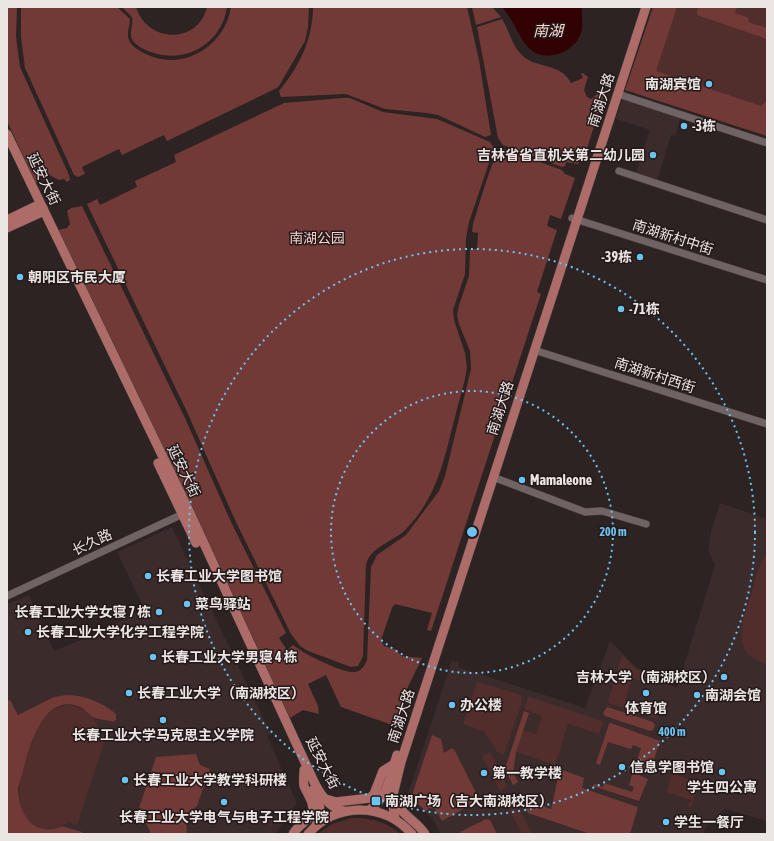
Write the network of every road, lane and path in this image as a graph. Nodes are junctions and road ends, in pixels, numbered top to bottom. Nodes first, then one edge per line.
1 (642, 7) edge
2 (646, 7) edge
3 (618, 94) junction
4 (7, 134) edge
5 (767, 143) edge
6 (7, 145) edge
7 (619, 171) dead end
8 (39, 209) junction
9 (574, 219) junction
10 (7, 220) edge
11 (767, 220) edge
12 (7, 228) edge
13 (767, 280) edge
14 (534, 350) junction
15 (767, 424) edge
16 (493, 477) junction
17 (186, 513) junction
18 (646, 524) dead end
19 (7, 596) edge
20 (394, 764) junction
21 (304, 770) junction
22 (393, 793) junction
23 (322, 796) junction
24 (369, 810) junction
25 (344, 811) junction
26 (395, 819) junction
27 (316, 825) junction
28 (292, 834) edge
29 (308, 834) edge
30 (412, 834) edge
31 (425, 834) edge

1 - 9 main road, 南湖大路
2 - 3 main road, 南湖大路
3 - 5 street
3 - 9 main road, 南湖大路
4 - 8 main road, 延安大街
6 - 8 main road, 延安大街
7 - 11 street
8 - 10 main road
8 - 12 main road
8 - 17 main road, 延安大街
9 - 13 street, 南湖新村中街
9 - 14 main road, 南湖大路
9 - 20 main road, 南湖大路
14 - 15 street, 南湖新村西街
14 - 16 main road, 南湖大路
16 - 18 street
16 - 22 main road, 南湖大路
17 - 19 street, 长久路
17 - 21 main road, 延安大街
17 - 23 main road, 延安大街
20 - 23 main road
20 - 24 main road, 南湖大路
21 - 27 main road, 延安大街
21 - 28 main road
22 - 26 main road, 南湖大路
22 - 31 main road
23 - 25 main road, 延安大街
24 - 25 main road
24 - 26 main road
25 - 27 main road
26 - 30 main road
27 - 29 main road

